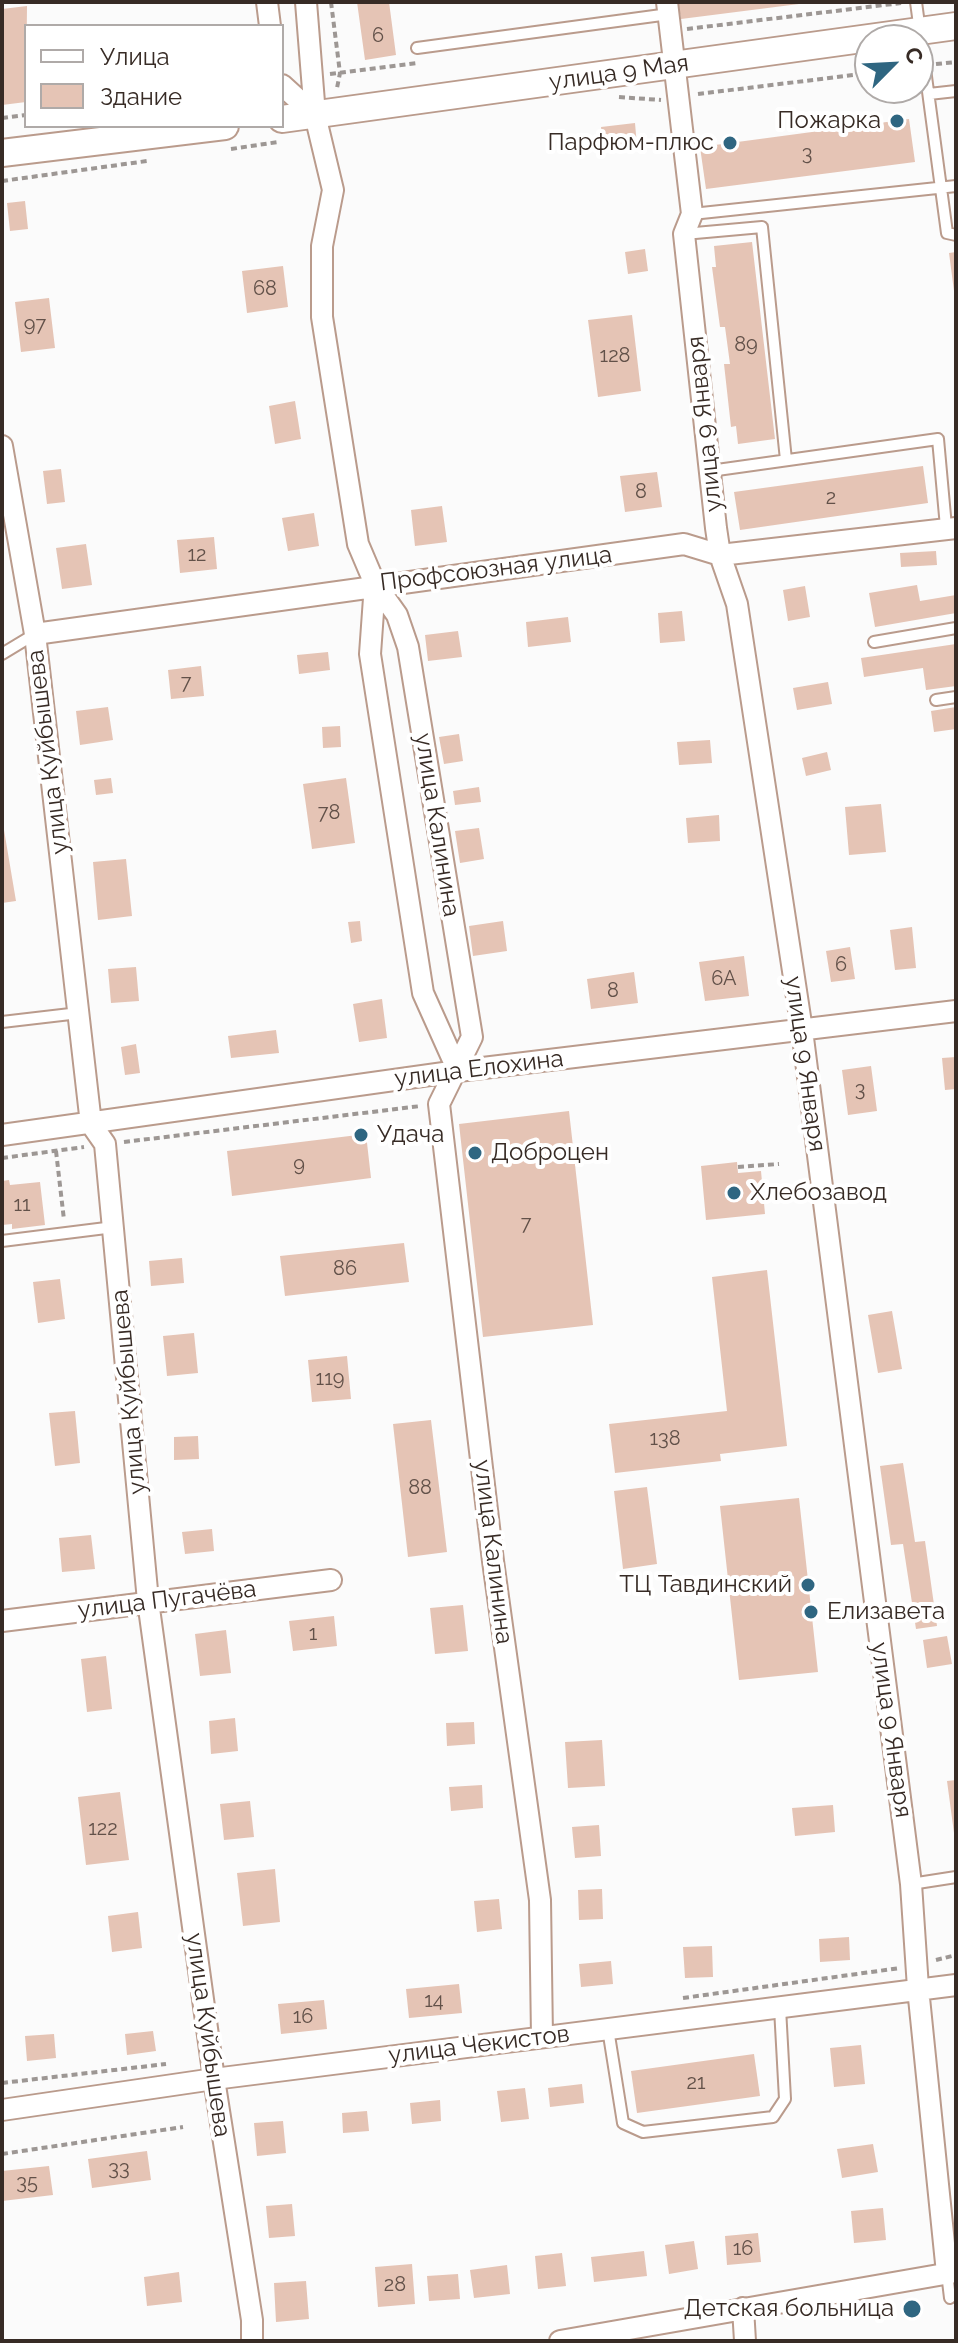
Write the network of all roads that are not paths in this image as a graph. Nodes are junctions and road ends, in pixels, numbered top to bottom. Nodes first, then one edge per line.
1 (267, 2) edge
2 (306, 2) edge
3 (916, 2) edge
4 (668, 8) edge
5 (270, 24) edge
6 (919, 24) edge
7 (956, 26) edge
8 (934, 29) edge
9 (854, 40) edge
10 (417, 48) dead end
11 (673, 64) junction
12 (284, 86) edge
13 (956, 91) edge
14 (934, 93) edge
15 (930, 104) edge
16 (323, 113) junction
17 (284, 119) edge
18 (208, 128) edge
19 (2, 153) edge
20 (956, 186) edge
21 (941, 188) junction
22 (692, 214) junction
23 (684, 234) junction
24 (956, 235) edge
25 (2, 446) edge
26 (786, 460) junction
27 (710, 471) junction
28 (951, 527) edge
29 (720, 555) junction
30 (375, 584) junction
31 (956, 628) edge
32 (35, 634) junction
33 (874, 642) dead end
34 (2, 654) edge
35 (956, 697) edge
36 (936, 700) dead end
37 (956, 1011) edge
38 (79, 1013) junction
39 (2, 1022) edge
40 (802, 1030) junction
41 (458, 1071) junction
42 (91, 1124) junction
43 (2, 1135) edge
44 (114, 1227) junction
45 (2, 1241) edge
46 (331, 1580) dead end
47 (148, 1601) junction
48 (2, 1621) edge
49 (956, 1877) edge
50 (911, 1884) junction
51 (956, 1985) edge
52 (918, 1988) junction
53 (780, 2008) junction
54 (608, 2029) junction
55 (542, 2037) junction
56 (214, 2079) junction
57 (2, 2110) edge
58 (952, 2273) edge
59 (950, 2298) dead end
60 (743, 2308) junction
61 (255, 2341) edge
62 (560, 2341) edge
63 (745, 2341) edge

1 - 5 street
2 - 16 street, улица Калинина
3 - 6 lane
4 - 10 lane
4 - 11 street, улица 9 Января
7 - 8 street, улица 9 Мая
9 - 11 street, улица 9 Мая
11 - 16 street, улица 9 Мая
11 - 22 street, улица 9 Января
12 - 16 street
13 - 14 lane
15 - 21 lane
16 - 17 street, улица 9 Мая
16 - 30 street, улица Калинина
18 - 19 street
20 - 21 lane
21 - 22 lane
21 - 24 lane
22 - 23 street, улица 9 Января
23 - 26 lane
23 - 27 street, улица 9 Января
25 - 32 street, улица Куйбышева
26 - 27 lane
26 - 28 lane
27 - 29 street, улица 9 Января
28 - 29 street, Профсоюзная улица
29 - 30 street, Профсоюзная улица
29 - 40 street, улица 9 Января
30 - 32 street, Профсоюзная улица
30 - 41 street, улица Калинина
30 - 41 street, улица Калинина
31 - 33 lane
32 - 34 lane
32 - 38 street, улица Куйбышева
35 - 36 lane
37 - 40 street, улица Елохина
38 - 39 lane
38 - 42 street, улица Куйбышева
40 - 41 street, улица Елохина
40 - 50 street, улица 9 Января
41 - 42 street, улица Елохина
41 - 55 street, улица Калинина
42 - 43 street, улица Елохина
42 - 44 street, улица Куйбышева
44 - 45 lane
44 - 47 street, улица Куйбышева
46 - 47 street, улица Пугачёва
47 - 48 street, улица Пугачёва
47 - 56 street, улица Куйбышева
49 - 50 lane
50 - 52 street, улица 9 Января
51 - 52 street, улица Чекистов
52 - 53 street, улица Чекистов
52 - 58 street, улица 9 Января
53 - 54 street, улица Чекистов
53 - 54 lane
54 - 55 street, улица Чекистов
55 - 56 street, улица Чекистов
56 - 57 street, улица Чекистов
56 - 61 street, улица Куйбышева
58 - 59 lane
58 - 60 street
60 - 62 street
60 - 63 street

